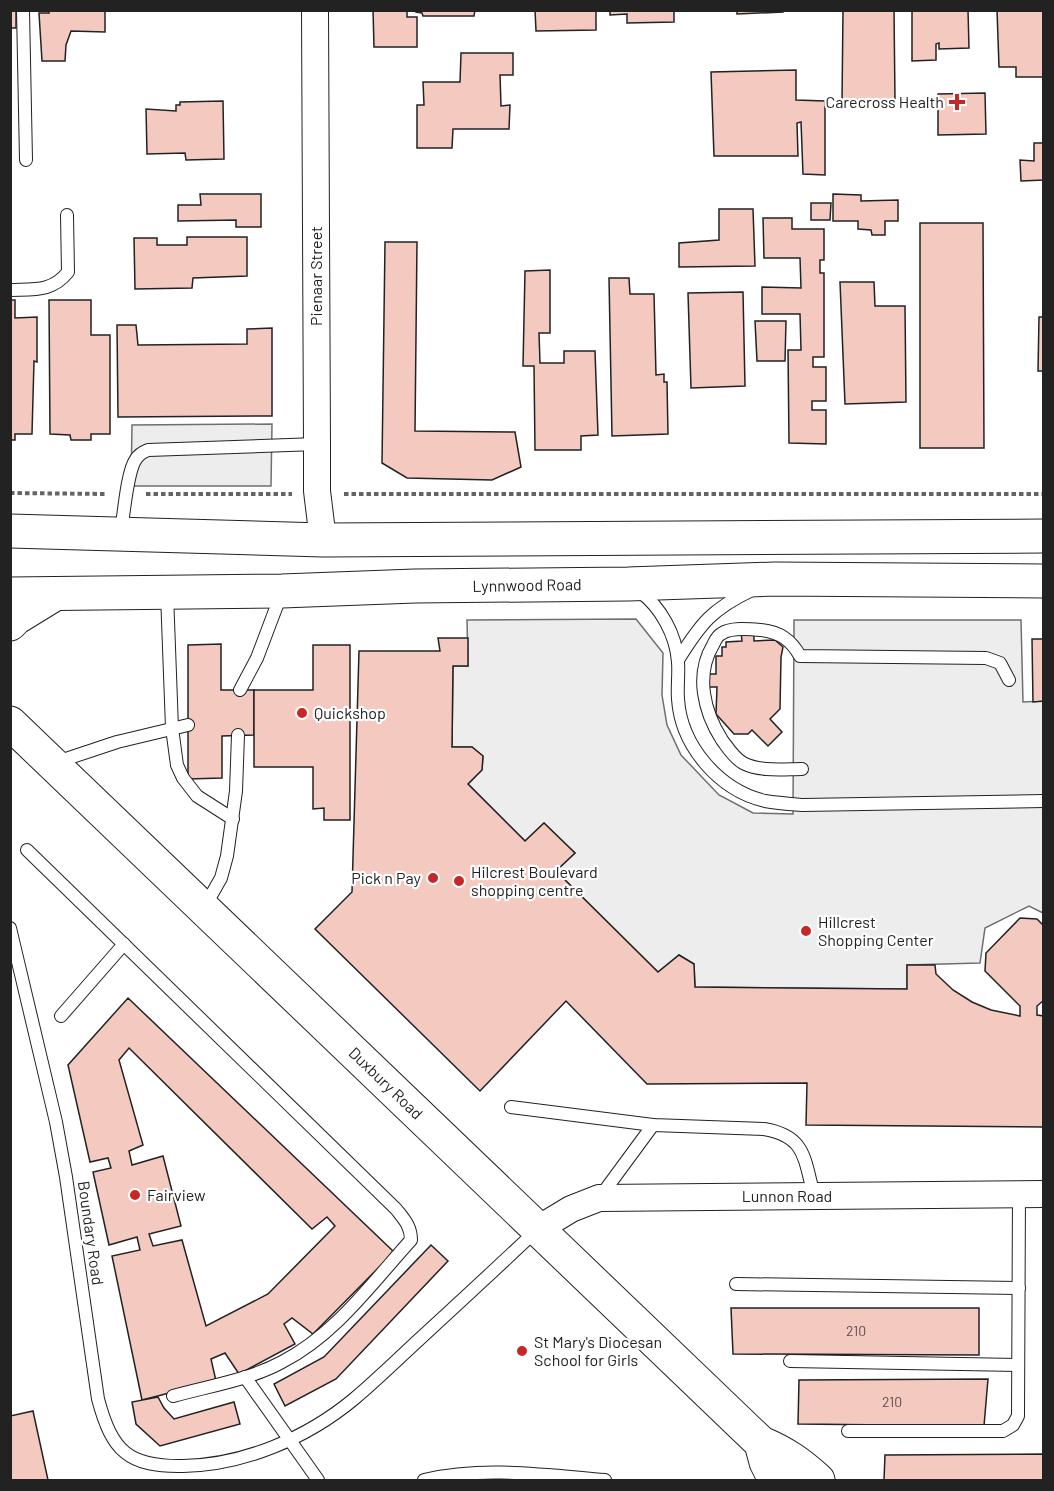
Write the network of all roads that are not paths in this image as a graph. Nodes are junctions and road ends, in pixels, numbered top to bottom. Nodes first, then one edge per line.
1 (23, 10) edge
2 (315, 10) edge
3 (26, 160) dead end
4 (67, 215) dead end
5 (10, 290) edge
6 (316, 444) junction
7 (10, 531) edge
8 (120, 536) junction
9 (1044, 536) edge
10 (323, 540) junction
11 (775, 579) junction
12 (1044, 581) edge
13 (628, 584) junction
14 (415, 586) junction
15 (282, 591) junction
16 (167, 592) junction
17 (57, 593) junction
18 (10, 594) edge
19 (10, 624) edge
20 (678, 660) junction
21 (1009, 680) dead end
22 (240, 690) dead end
23 (10, 723) edge
24 (188, 725) dead end
25 (172, 728) junction
26 (238, 735) dead end
27 (53, 764) junction
28 (802, 769) dead end
29 (1044, 801) edge
30 (233, 819) junction
31 (27, 850) dead end
32 (204, 908) junction
33 (10, 928) edge
34 (124, 944) junction
35 (61, 1017) dead end
36 (511, 1107) dead end
37 (653, 1125) junction
38 (1031, 1194) edge
39 (814, 1195) junction
40 (599, 1198) junction
41 (538, 1229) junction
42 (736, 1284) dead end
43 (1019, 1288) junction
44 (790, 1361) dead end
45 (1018, 1365) junction
46 (245, 1377) junction
47 (173, 1396) dead end
48 (848, 1431) dead end
49 (290, 1439) junction
50 (761, 1443) junction
51 (318, 1480) edge
52 (424, 1480) edge
53 (605, 1480) edge
54 (775, 1480) edge
55 (818, 1480) edge

1 - 3 lane
2 - 6 street, Pienaar Street
4 - 5 lane
6 - 8 lane
6 - 10 street, Pienaar Street
7 - 8 main road
8 - 10 main road
9 - 10 main road
10 - 14 main road
11 - 12 main road, Lynnwood Road
11 - 13 main road, Lynnwood Road
11 - 20 lane
13 - 14 main road, Lynnwood Road
13 - 20 lane
14 - 15 main road, Lynnwood Road
15 - 16 main road, Lynnwood Road
15 - 22 lane
16 - 17 main road, Lynnwood Road
16 - 25 lane
17 - 18 main road, Lynnwood Road
17 - 19 main road
20 - 29 lane
21 - 28 lane
23 - 27 main road, Duxbury Road
24 - 25 lane
25 - 27 lane
25 - 30 lane
26 - 30 lane
27 - 32 main road, Duxbury Road
30 - 32 lane
31 - 34 lane
32 - 41 main road, Duxbury Road
33 - 49 lane, Boundary Road
34 - 35 lane
34 - 46 lane
36 - 37 lane
37 - 39 lane
37 - 40 lane
38 - 39 street, Lunnon Road
38 - 43 lane
39 - 40 street, Lunnon Road
40 - 41 street, Lunnon Road
41 - 49 lane, Boundary Road
41 - 50 main road, Duxbury Road
42 - 43 lane
43 - 45 lane
44 - 45 lane
45 - 48 lane
46 - 47 lane
46 - 49 lane
49 - 51 lane
50 - 54 main road, Duxbury Road
50 - 55 main road, Duxbury Road
52 - 53 lane

